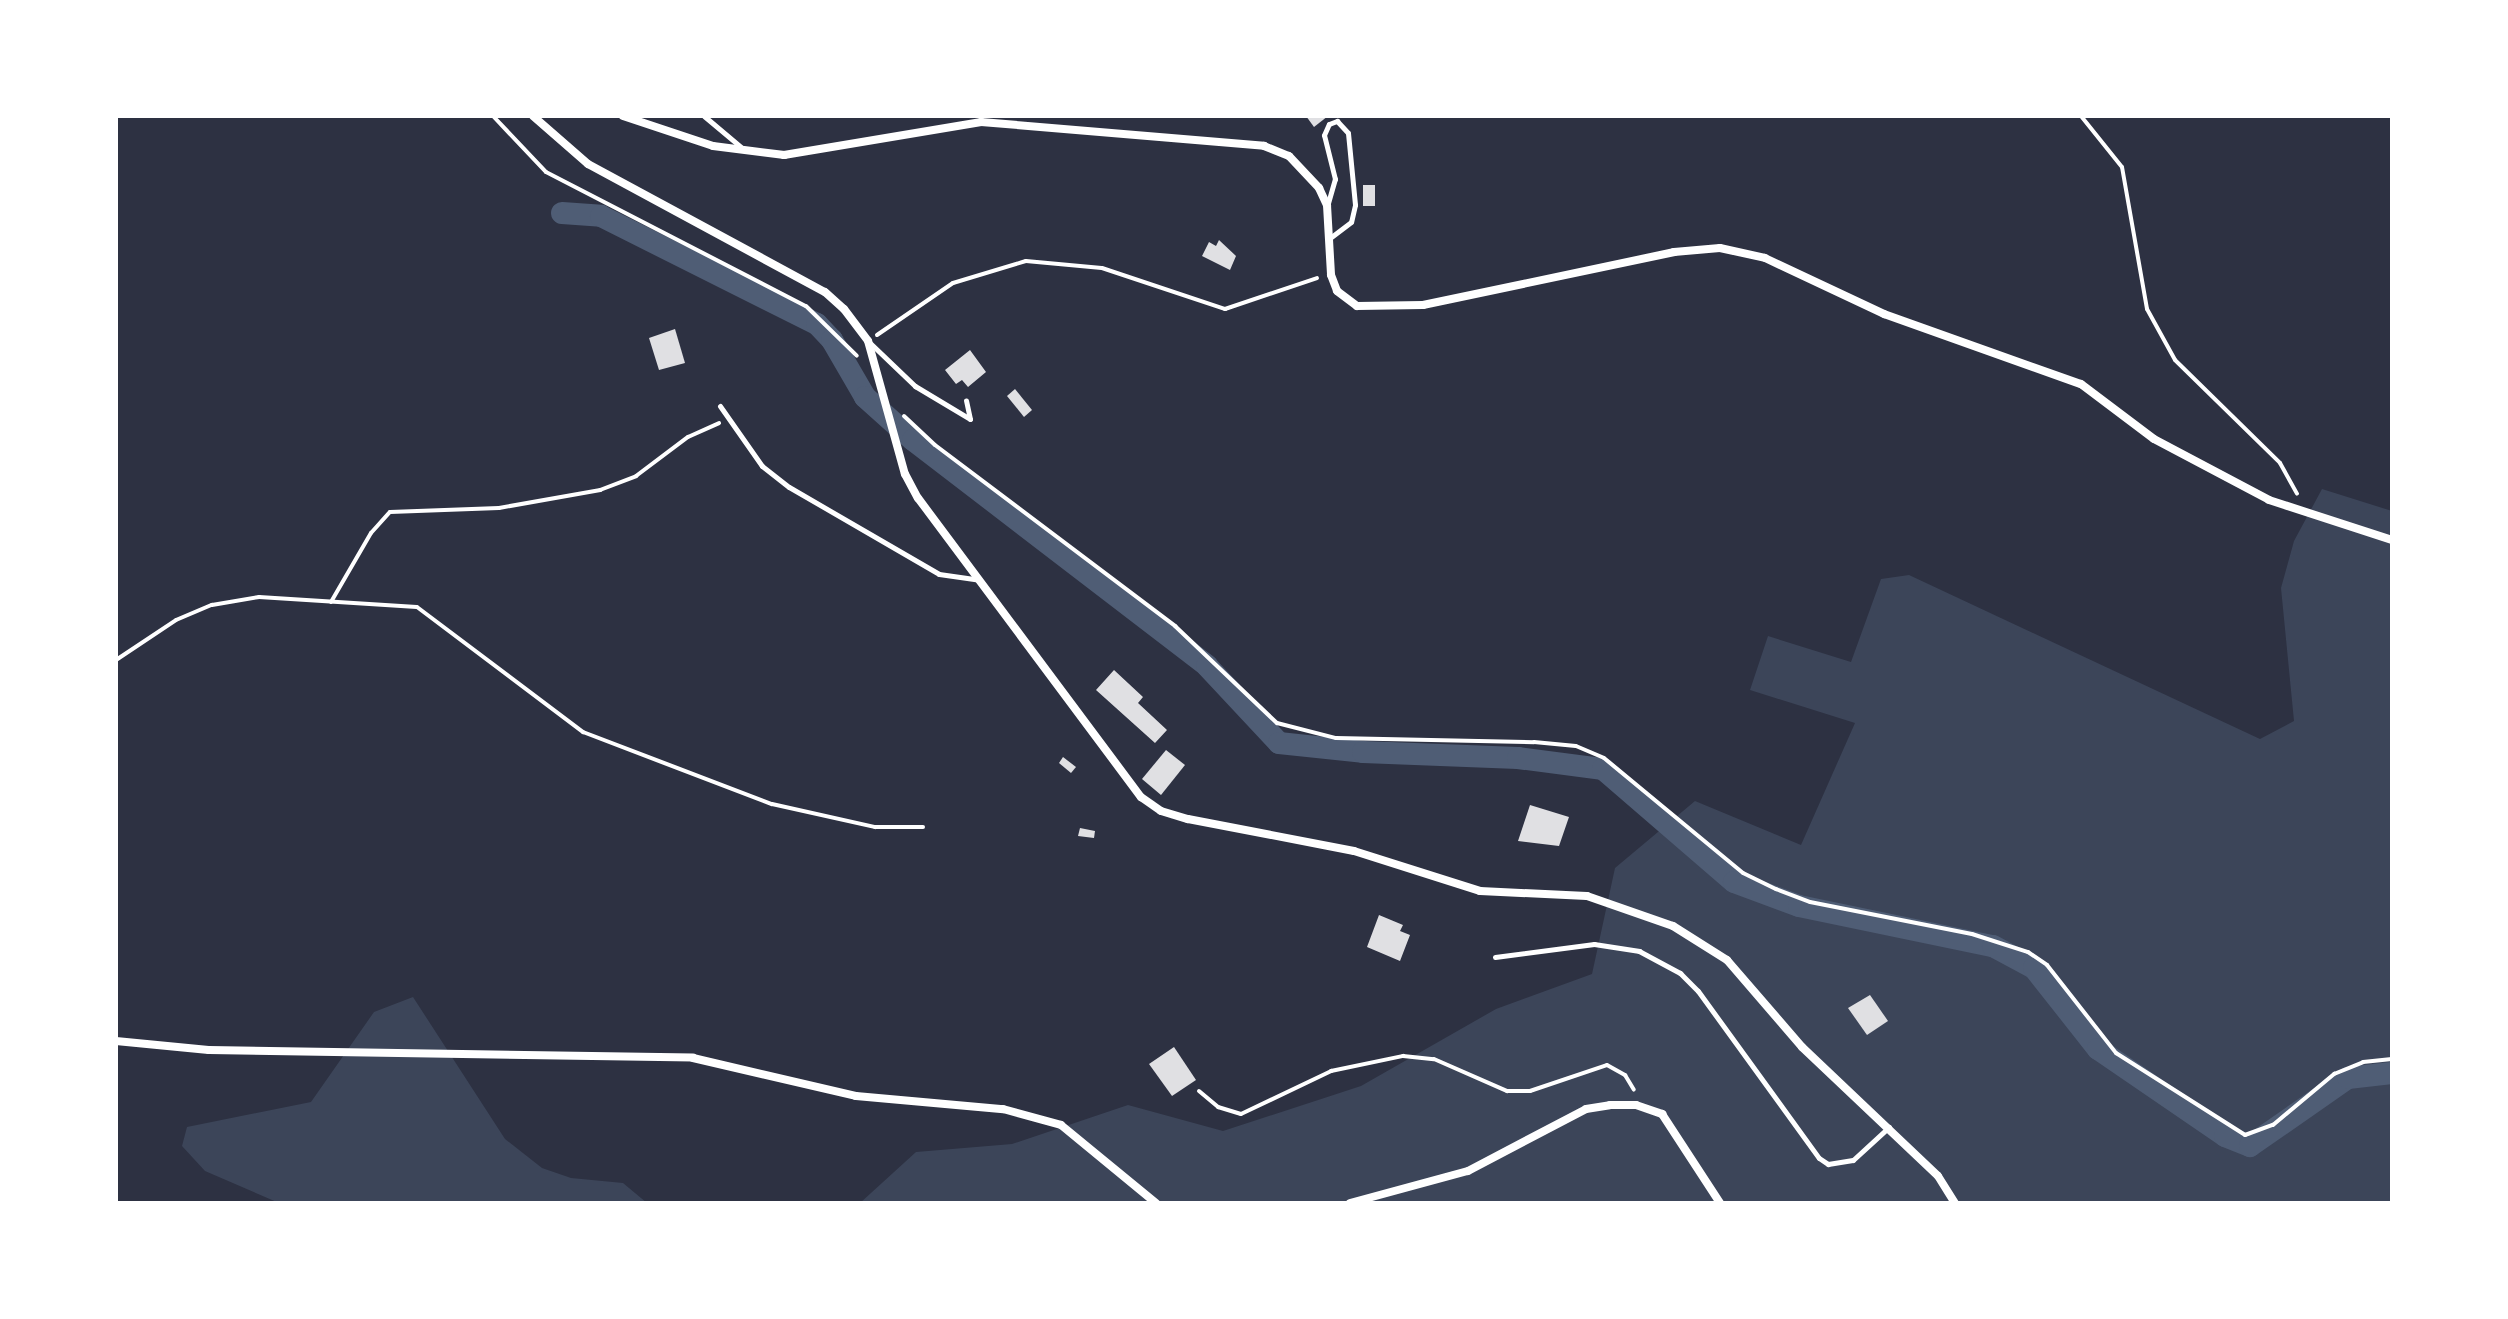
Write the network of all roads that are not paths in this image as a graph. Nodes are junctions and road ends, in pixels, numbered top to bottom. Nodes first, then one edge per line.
1 (533, 116) edge
2 (623, 116) edge
3 (704, 116) edge
4 (748, 153) junction
5 (1327, 205) junction
6 (1329, 239) junction
7 (868, 341) junction
8 (966, 400) dead end
9 (720, 406) dead end
10 (2392, 540) edge
11 (977, 579) junction
12 (1495, 957) dead end
13 (116, 1041) edge
14 (1889, 1127) junction
15 (1156, 1203) edge
16 (1350, 1203) edge
17 (1720, 1203) edge
18 (1955, 1203) edge

1 - 7 street
2 - 4 street
3 - 4 lane
4 - 5 street
5 - 6 street
5 - 6 lane
6 - 10 street
7 - 8 lane
7 - 11 street
9 - 11 lane
11 - 14 street
12 - 14 lane
13 - 15 street
14 - 18 street
16 - 17 street

